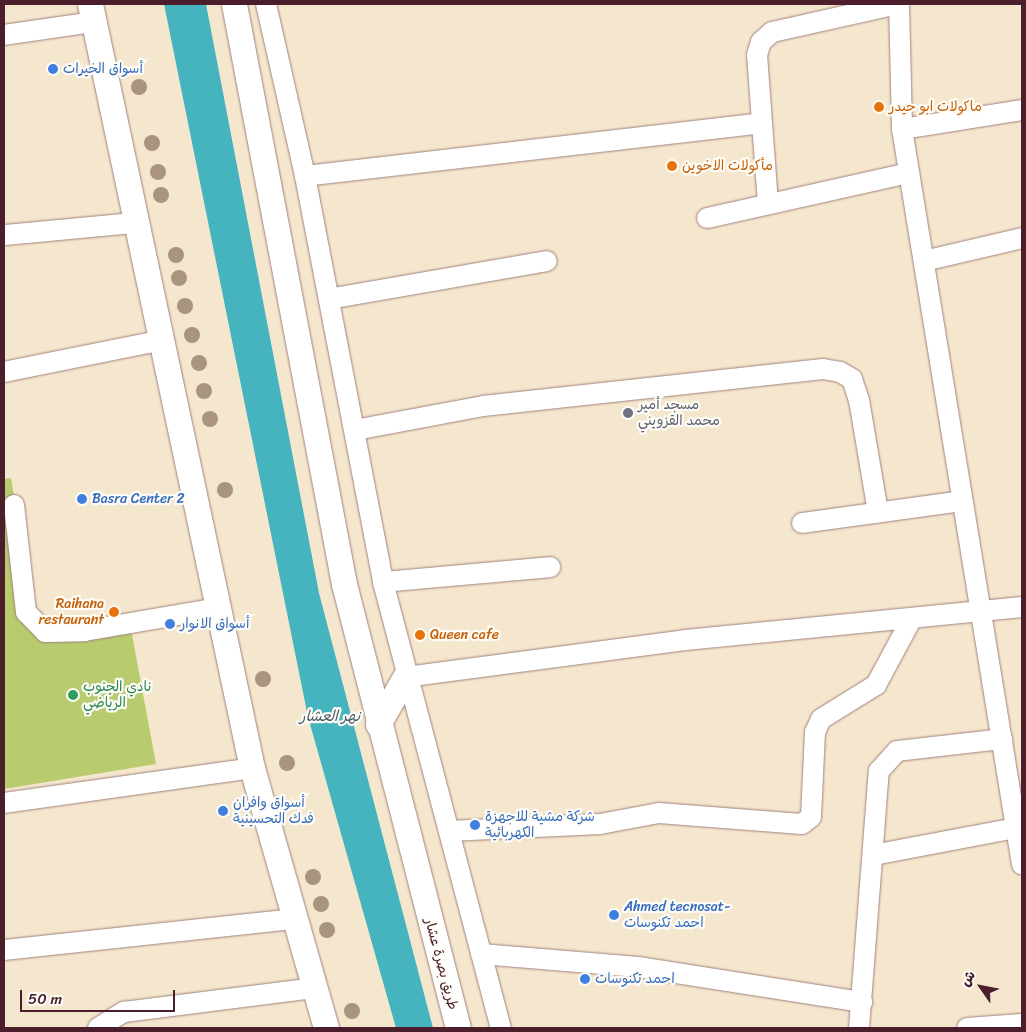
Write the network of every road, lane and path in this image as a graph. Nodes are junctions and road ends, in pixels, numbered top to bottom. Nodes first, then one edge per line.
1 (234, 4) edge
2 (266, 4) edge
3 (898, 4) edge
4 (92, 13) edge
5 (4, 35) edge
6 (1022, 110) edge
7 (760, 123) junction
8 (902, 129) junction
9 (909, 173) junction
10 (305, 176) junction
11 (768, 204) junction
12 (707, 218) dead end
13 (134, 223) junction
14 (4, 235) edge
15 (1022, 238) edge
16 (924, 260) junction
17 (547, 261) dead end
18 (329, 299) junction
19 (162, 340) junction
20 (4, 372) edge
21 (355, 430) junction
22 (963, 501) junction
23 (14, 505) dead end
24 (878, 512) junction
25 (802, 522) dead end
26 (550, 567) dead end
27 (383, 582) junction
28 (1022, 607) edge
29 (218, 608) junction
30 (981, 614) junction
31 (911, 620) junction
32 (404, 677) junction
33 (378, 724) junction
34 (1002, 739) junction
35 (252, 768) junction
36 (4, 803) edge
37 (449, 831) junction
38 (1019, 837) edge
39 (873, 855) junction
40 (1022, 864) edge
41 (294, 919) junction
42 (4, 950) edge
43 (481, 954) junction
44 (313, 988) junction
45 (862, 1002) junction
46 (1022, 1024) edge
47 (98, 1028) edge
48 (326, 1028) edge
49 (458, 1028) edge
50 (501, 1028) edge
51 (859, 1028) edge
52 (967, 1028) edge

1 - 33 main road, طريق بصرة عشار
2 - 10 street
3 - 7 street
3 - 8 street
4 - 5 street
4 - 13 main road
6 - 8 street
7 - 10 street
7 - 11 street
8 - 9 street
9 - 11 street
9 - 16 street
10 - 18 street
11 - 12 street
13 - 14 street
13 - 19 main road
15 - 16 street
16 - 22 street
17 - 18 street
18 - 21 street
19 - 20 street
19 - 29 main road
21 - 24 street
21 - 27 street
22 - 24 street
22 - 30 street
23 - 29 street
24 - 25 street
26 - 27 street
27 - 32 street
28 - 30 street
29 - 35 main road
30 - 31 street
30 - 34 street
31 - 32 street
31 - 37 street
32 - 33 main road
32 - 37 street
33 - 49 main road, طريق بصرة عشار
34 - 38 street
34 - 39 street
35 - 36 street
35 - 41 main road
37 - 43 street
38 - 39 street
38 - 40 street
39 - 45 street
41 - 42 street
41 - 44 main road
43 - 45 street
43 - 50 street
44 - 47 street
44 - 48 main road
45 - 51 street
46 - 52 street

